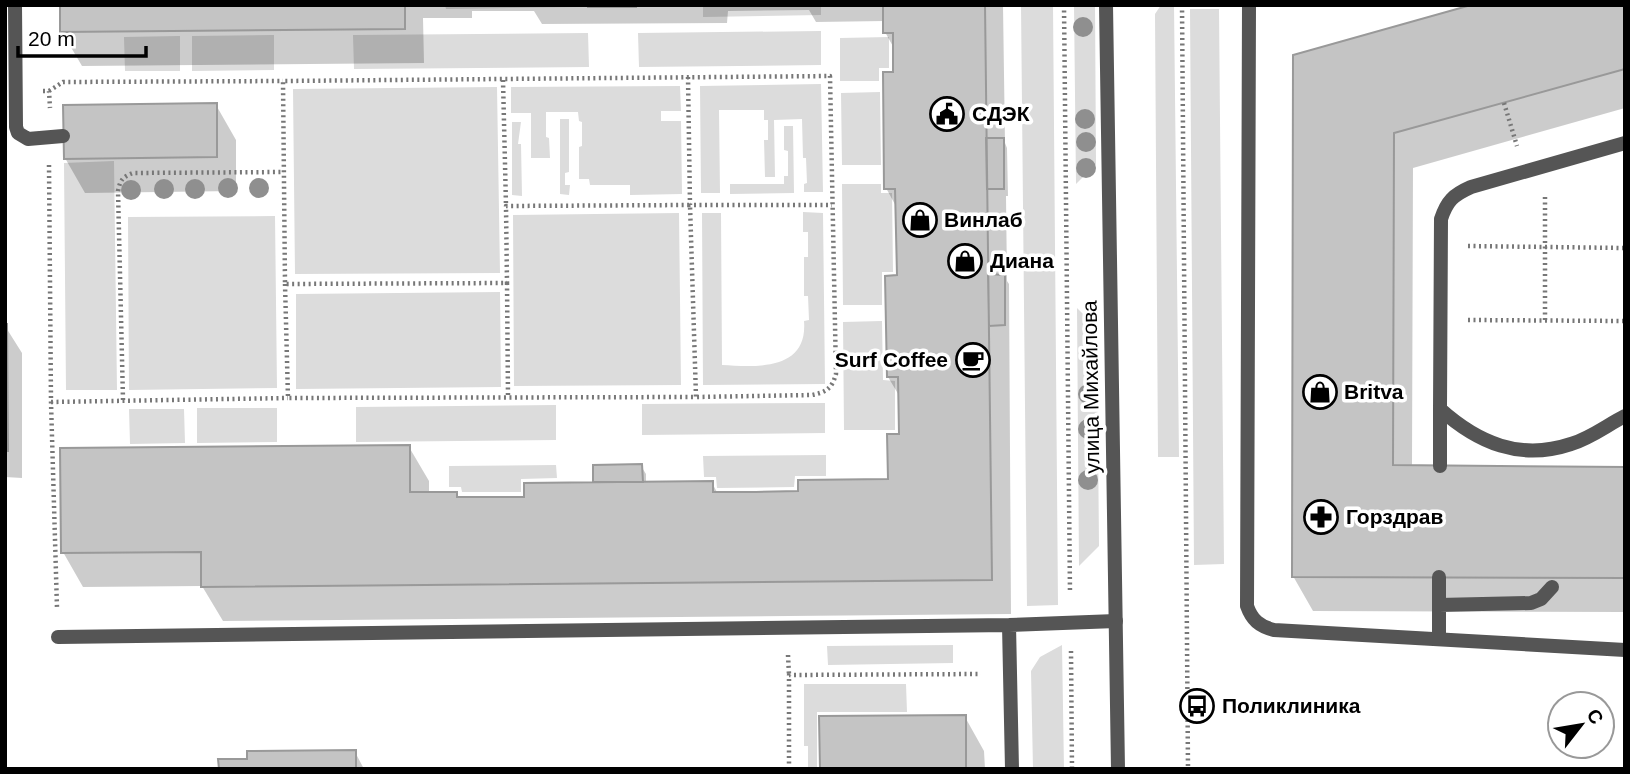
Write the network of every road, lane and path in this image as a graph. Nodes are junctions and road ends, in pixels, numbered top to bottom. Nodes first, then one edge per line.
1 (15, 5) edge
2 (1064, 5) edge
3 (1106, 5) edge
4 (1182, 5) edge
5 (1249, 5) edge
6 (688, 77) junction
7 (503, 80) junction
8 (283, 81) junction
9 (49, 91) junction
10 (16, 92) junction
11 (1504, 103) dead end
12 (11, 127) edge
13 (56, 137) junction
14 (1625, 143) edge
15 (1546, 166) junction
16 (1524, 172) junction
17 (284, 173) junction
18 (690, 205) junction
19 (832, 205) junction
20 (506, 206) junction
21 (1441, 246) junction
22 (1545, 247) junction
23 (1625, 247) edge
24 (507, 283) junction
25 (285, 284) junction
26 (1440, 319) junction
27 (1545, 320) junction
28 (1625, 321) edge
29 (508, 397) junction
30 (696, 397) junction
31 (288, 398) junction
32 (123, 400) junction
33 (51, 402) junction
34 (1440, 409) junction
35 (1625, 416) edge
36 (1440, 466) dead end
37 (1439, 577) dead end
38 (1552, 587) dead end
39 (1439, 605) junction
40 (1116, 621) junction
41 (1070, 624) junction
42 (1009, 625) junction
43 (58, 637) joint
44 (1439, 639) junction
45 (1625, 650) edge
46 (1010, 673) junction
47 (789, 769) edge
48 (1012, 769) edge
49 (1072, 769) edge
50 (1118, 769) edge
51 (1188, 769) edge

1 - 10 street
2 - 41 path
3 - 40 street, улица Михайлова
4 - 51 path
5 - 44 street
6 - 7 path
6 - 18 path
6 - 19 path
7 - 8 path
7 - 20 path
8 - 9 path
8 - 17 path
9 - 10 path
9 - 13 path
10 - 12 street
11 - 16 path
12 - 13 street
13 - 33 path
14 - 15 street
15 - 16 street
15 - 22 path
16 - 21 street
17 - 25 path
17 - 32 path
18 - 19 path
18 - 20 path
18 - 30 path
19 - 30 path
20 - 24 path
21 - 22 path
21 - 26 street
22 - 23 path
22 - 27 path
24 - 25 path
24 - 29 path
25 - 31 path
26 - 27 path
26 - 34 street
27 - 28 path
29 - 30 path
29 - 31 path
31 - 32 path
32 - 33 path
33 - 43 path
34 - 35 street
34 - 36 street
37 - 39 street
38 - 39 street
39 - 44 street
40 - 41 street
40 - 50 street, улица Михайлова
41 - 42 street
41 - 49 path
42 - 43 street
42 - 46 street
44 - 45 street
46 - 47 path
46 - 48 street

